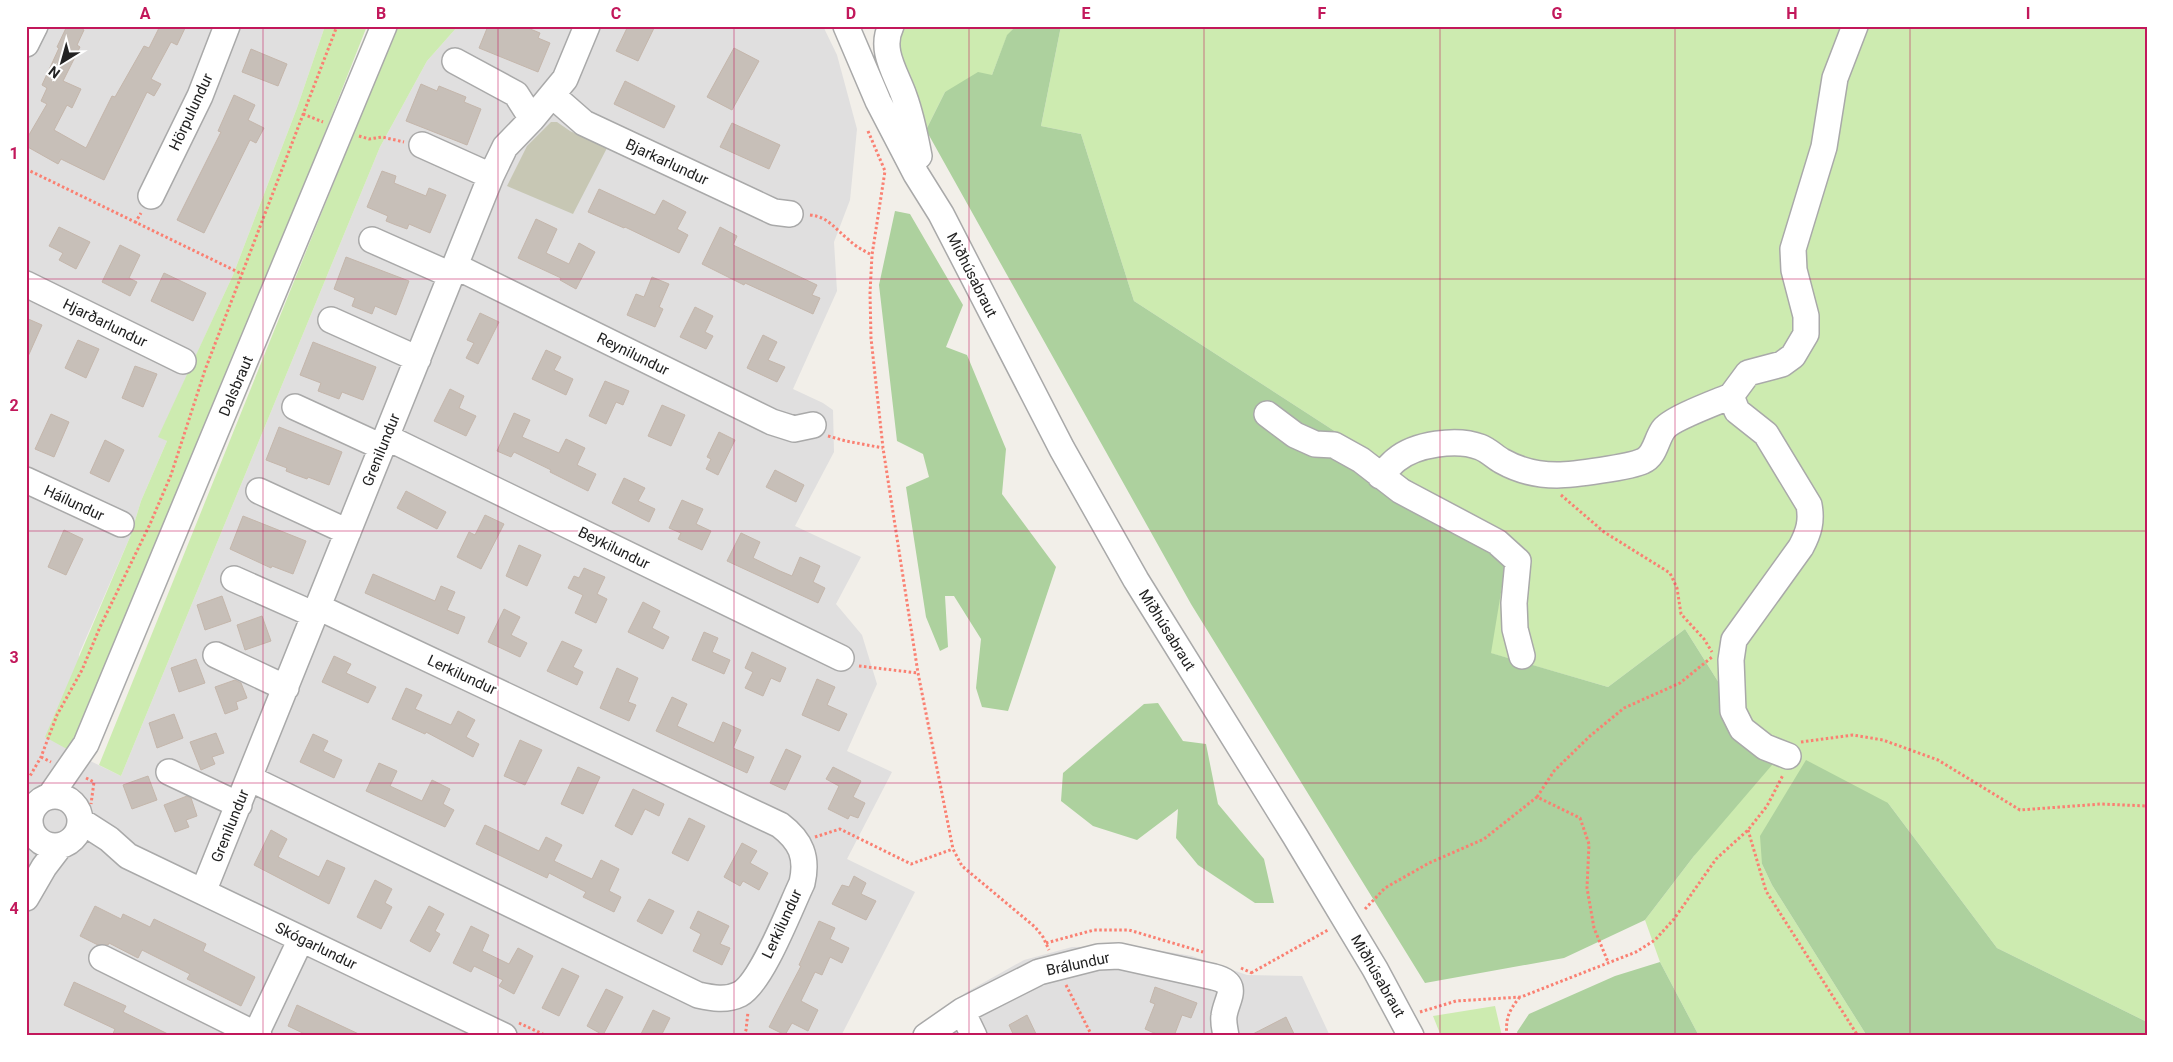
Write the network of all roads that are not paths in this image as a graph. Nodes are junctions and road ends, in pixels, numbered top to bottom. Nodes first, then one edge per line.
1 (35, 26) edge
2 (227, 26) edge
3 (384, 26) edge
4 (587, 26) edge
5 (846, 26) edge
6 (859, 26) edge
7 (891, 26) edge
8 (1854, 26) edge
9 (26, 44) edge
10 (455, 60) dead end
11 (552, 95) junction
12 (532, 119) junction
13 (422, 145) dead end
14 (919, 156) junction
15 (491, 176) junction
16 (151, 196) dead end
17 (790, 214) road end
18 (941, 214) junction
19 (372, 240) dead end
20 (453, 271) junction
21 (26, 284) edge
22 (331, 320) dead end
23 (418, 359) junction
24 (183, 361) dead end
25 (1731, 396) junction
26 (295, 407) dead end
27 (1267, 414) dead end
28 (813, 425) road end
29 (384, 442) junction
30 (1380, 476) junction
31 (26, 480) edge
32 (259, 491) dead end
33 (121, 524) dead end
34 (348, 532) junction
35 (234, 579) dead end
36 (316, 611) junction
37 (216, 655) dead end
38 (1522, 656) dead end
39 (841, 658) road end
40 (286, 688) junction
41 (1788, 756) road end
42 (169, 772) dead end
43 (76, 773) junction
44 (249, 778) junction
45 (40, 797) edge
46 (238, 804) junction
47 (29, 823) edge
48 (76, 825) junction
49 (26, 890) edge
50 (203, 892) junction
51 (26, 898) edge
52 (301, 940) junction
53 (102, 958) dead end
54 (962, 1012) junction
55 (508, 1027) edge
56 (1407, 1027) edge
57 (257, 1035) edge
58 (926, 1036) edge
59 (974, 1036) edge
60 (1226, 1036) edge

1 - 9 street
2 - 16 street, Hörpulundur
3 - 43 street, Dalsbraut
4 - 11 street, Grenilundur
5 - 18 street, Miðhúsabraut
6 - 14 street, Miðhúsabraut
7 - 14 street
8 - 25 street
10 - 12 street
11 - 12 street, Grenilundur
11 - 17 street, Bjarkarlundur
12 - 15 street, Grenilundur
13 - 15 street
14 - 18 street, Miðhúsabraut
15 - 20 street, Grenilundur
18 - 56 street, Miðhúsabraut
19 - 20 street, Reynilundur
20 - 23 street, Grenilundur
20 - 28 street, Reynilundur
21 - 24 street, Hjarðarlundur
22 - 23 street
23 - 29 street, Grenilundur
25 - 30 street
25 - 41 street
26 - 29 street, Beykilundur
27 - 30 street
29 - 34 street, Grenilundur
29 - 39 street, Beykilundur
30 - 38 street
31 - 33 street, Háilundur
32 - 34 street
34 - 36 street, Grenilundur
35 - 36 street, Lerkilundur
36 - 40 street, Grenilundur
36 - 44 street, Lerkilundur
37 - 40 street
40 - 44 street, Grenilundur
42 - 46 street
43 - 45 street, Dalsbraut
43 - 48 street, Dalsbraut
44 - 46 street, Grenilundur
45 - 47 street
45 - 48 street
46 - 50 street, Grenilundur
47 - 48 street
47 - 49 street
48 - 50 street, Skógarlundur
48 - 51 street, Dalsbraut
50 - 52 street, Skógarlundur
52 - 55 street, Skógarlundur
52 - 57 street
53 - 57 street
54 - 58 street, Brálundur
54 - 59 street
54 - 60 street, Brálundur

